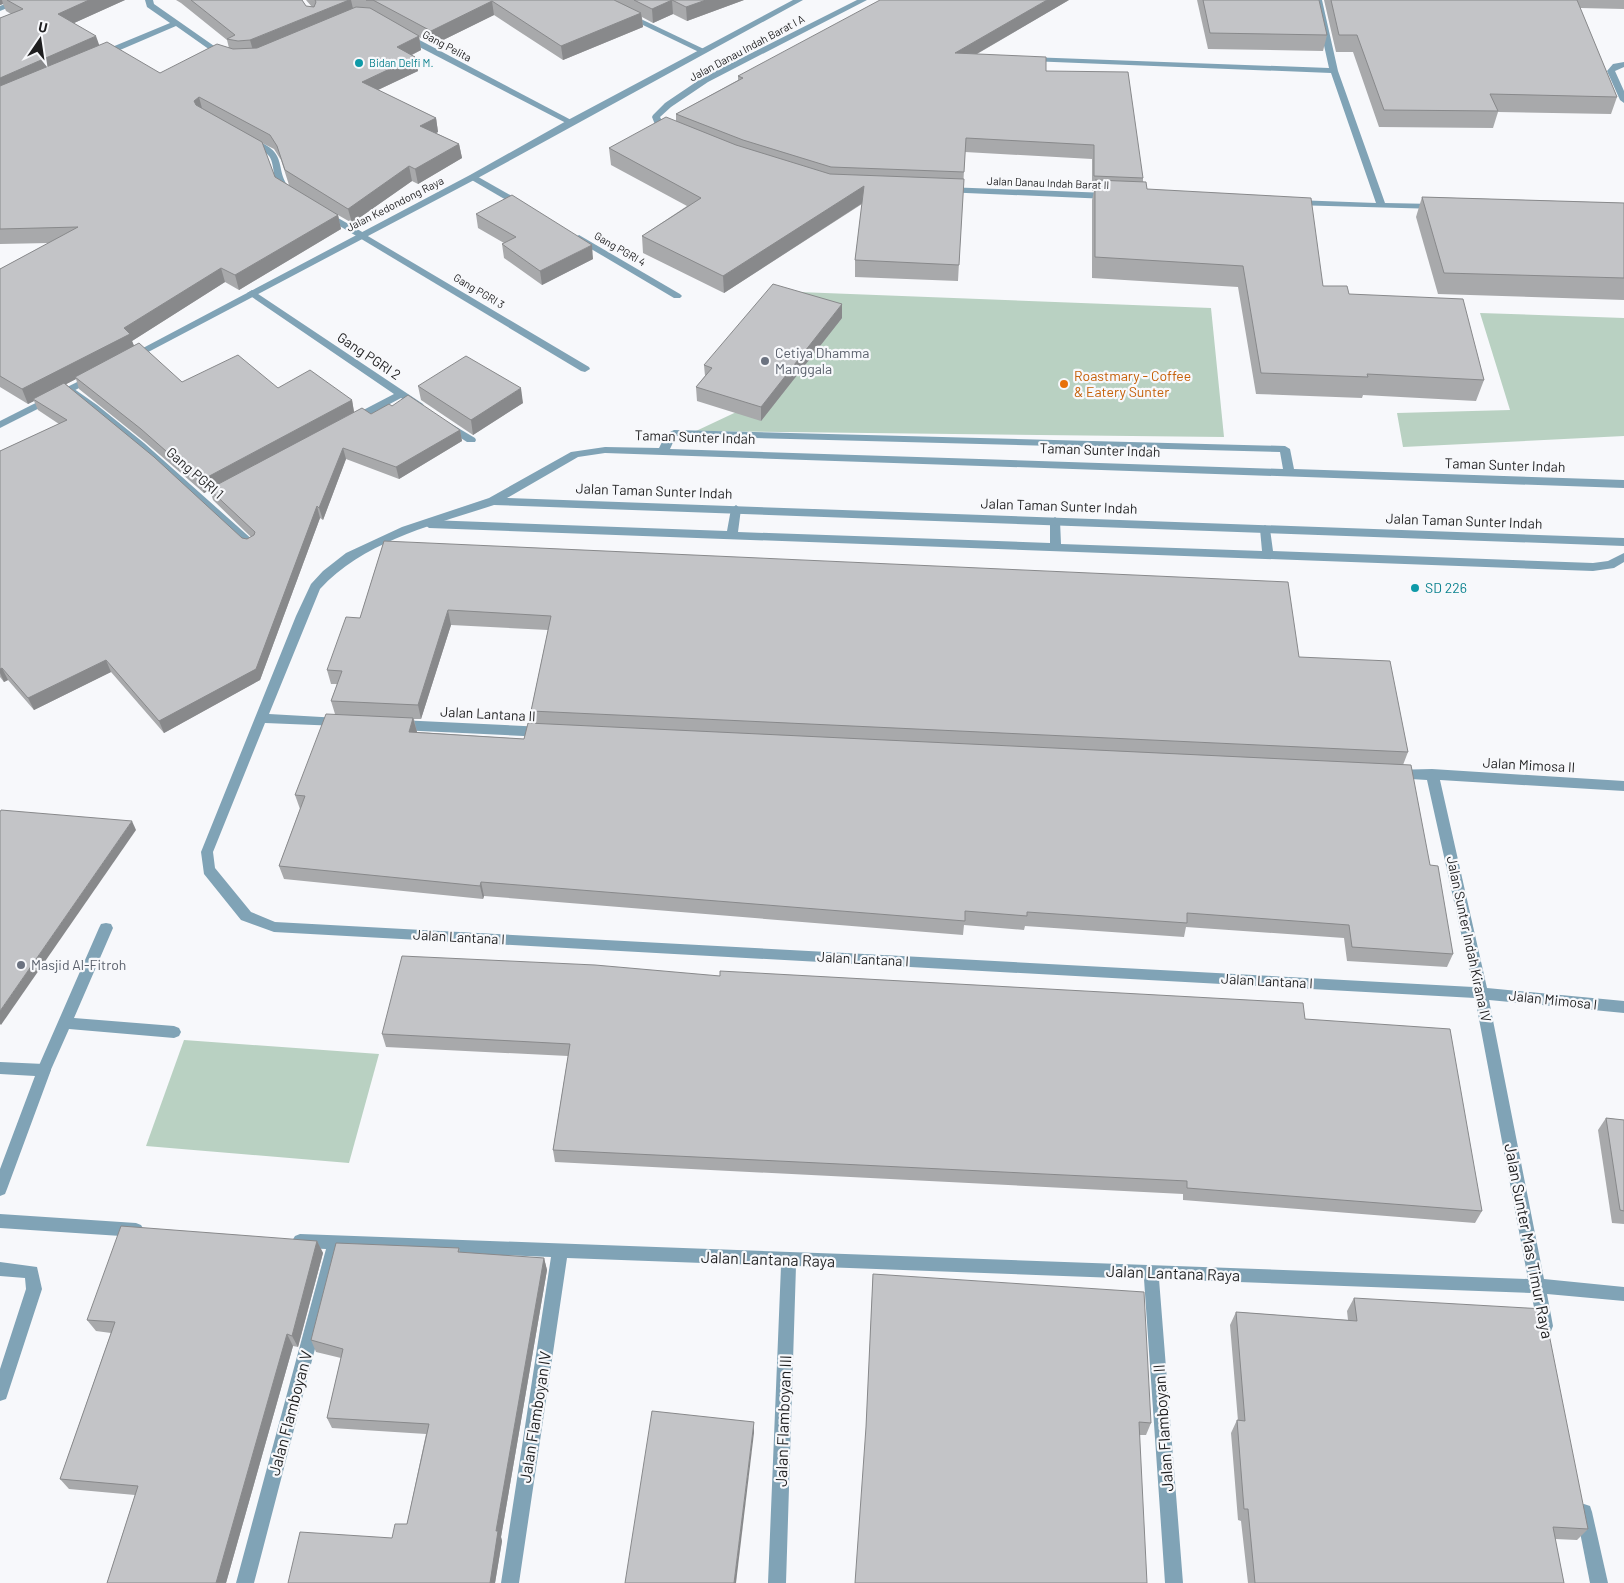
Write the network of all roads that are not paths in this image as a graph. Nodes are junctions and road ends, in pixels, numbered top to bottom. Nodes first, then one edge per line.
1 (22, 0) edge
2 (149, 0) edge
3 (595, 0) edge
4 (799, 0) edge
5 (863, 0) edge
6 (1318, 0) edge
7 (0, 9) edge
8 (176, 23) junction
9 (398, 32) edge
10 (704, 51) junction
11 (97, 57) edge
12 (231, 58) edge
13 (1018, 59) edge
14 (1624, 64) edge
15 (1334, 71) junction
16 (1624, 100) edge
17 (571, 122) junction
18 (681, 136) edge
19 (245, 139) edge
20 (473, 177) junction
21 (939, 190) edge
22 (1116, 196) edge
23 (299, 198) edge
24 (1284, 202) edge
25 (1382, 206) junction
26 (1450, 207) edge
27 (315, 208) edge
28 (533, 212) edge
29 (567, 231) edge
30 (361, 235) junction
31 (252, 292) junction
32 (677, 296) dead end
33 (122, 361) edge
34 (585, 369) dead end
35 (96, 375) edge
36 (70, 389) junction
37 (401, 394) junction
38 (424, 409) edge
39 (440, 420) edge
40 (0, 426) edge
41 (341, 426) edge
42 (471, 440) edge
43 (663, 452) junction
44 (575, 454) joint
45 (1289, 471) junction
46 (1624, 484) edge
47 (493, 502) junction
48 (736, 509) junction
49 (1055, 521) junction
50 (429, 524) junction
51 (1265, 529) junction
52 (732, 534) junction
53 (1624, 542) edge
54 (250, 545) edge
55 (1056, 548) junction
56 (1268, 556) junction
57 (1624, 557) edge
58 (262, 718) junction
59 (351, 722) edge
60 (390, 724) edge
61 (559, 732) edge
62 (1382, 772) edge
63 (1432, 774) junction
64 (1624, 786) edge
65 (106, 928) dead end
66 (1481, 993) junction
67 (1624, 1007) edge
68 (64, 1023) junction
69 (174, 1032) dead end
70 (0, 1068) edge
71 (44, 1070) junction
72 (1502, 1105) joint
73 (0, 1189) edge
74 (0, 1222) edge
75 (146, 1231) edge
76 (282, 1240) edge
77 (335, 1242) junction
78 (560, 1251) junction
79 (789, 1259) junction
80 (0, 1269) edge
81 (1151, 1273) junction
82 (1536, 1286) junction
83 (1624, 1294) edge
84 (1548, 1344) edge
85 (5, 1360) edge
86 (0, 1393) edge
87 (1581, 1497) edge
88 (245, 1583) edge
89 (510, 1583) edge
90 (777, 1583) edge
91 (1174, 1583) edge
92 (1599, 1583) edge

1 - 7 street
2 - 8 street
3 - 10 street
4 - 10 street, Jalan Kedondong Raya
5 - 18 street, Jalan Danau Indah Barat I A
6 - 15 street
8 - 11 street
8 - 12 street
9 - 17 street, Gang Pelita
10 - 17 street, Jalan Kedondong Raya
13 - 15 street
14 - 16 street
15 - 25 street
17 - 20 street, Jalan Kedondong Raya
19 - 23 street
20 - 28 street
20 - 30 street, Jalan Kedondong Raya
21 - 22 street, Jalan Danau Indah Barat II
24 - 25 street
25 - 26 street
27 - 30 street, Gang PGRI 3
29 - 32 street, Gang PGRI 4
30 - 31 street, Jalan Kedondong Raya
30 - 34 street, Gang PGRI 3
31 - 33 street, Jalan Kedondong Raya
31 - 37 street, Gang PGRI 2
35 - 36 street
36 - 40 street
36 - 54 street, Gang PGRI 1
37 - 38 street, Gang PGRI 2
37 - 41 street
39 - 42 street
43 - 44 street, Taman Sunter Indah
43 - 45 street, Taman Sunter Indah
43 - 45 street
44 - 47 street, Jalan Taman Sunter Indah
45 - 46 street, Taman Sunter Indah
47 - 48 street, Jalan Taman Sunter Indah
47 - 50 street, Jalan Taman Sunter Indah
48 - 49 street, Jalan Taman Sunter Indah
48 - 52 street
49 - 51 street, Jalan Taman Sunter Indah
49 - 55 street
50 - 52 street
50 - 58 street
51 - 53 street, Jalan Taman Sunter Indah
51 - 56 street
52 - 55 street
55 - 56 street
56 - 57 street
58 - 59 street
58 - 66 street, Jalan Lantana I
60 - 61 street, Jalan Lantana II
62 - 63 street
63 - 64 street, Jalan Mimosa II
63 - 66 street, Jalan Sunter Indah Kirana IV
65 - 68 street
66 - 67 street, Jalan Mimosa I
66 - 72 street, Jalan Sunter Indah Kirana IV
68 - 69 street
68 - 71 street
70 - 71 street
71 - 73 street
72 - 82 street, Jalan Sunter Mas Timur Raya
74 - 75 street
76 - 77 street, Jalan Lantana Raya
77 - 78 street, Jalan Lantana Raya
77 - 88 street, Jalan Flamboyan V
78 - 79 street, Jalan Lantana Raya
78 - 89 street, Jalan Flamboyan IV
79 - 81 street, Jalan Lantana Raya
79 - 90 street, Jalan Flamboyan III
80 - 85 street
81 - 82 street, Jalan Lantana Raya
81 - 91 street, Jalan Flamboyan II
82 - 83 street, Jalan Lantana Raya
82 - 84 street, Jalan Sunter Mas Timur Raya
85 - 86 street
87 - 92 street

